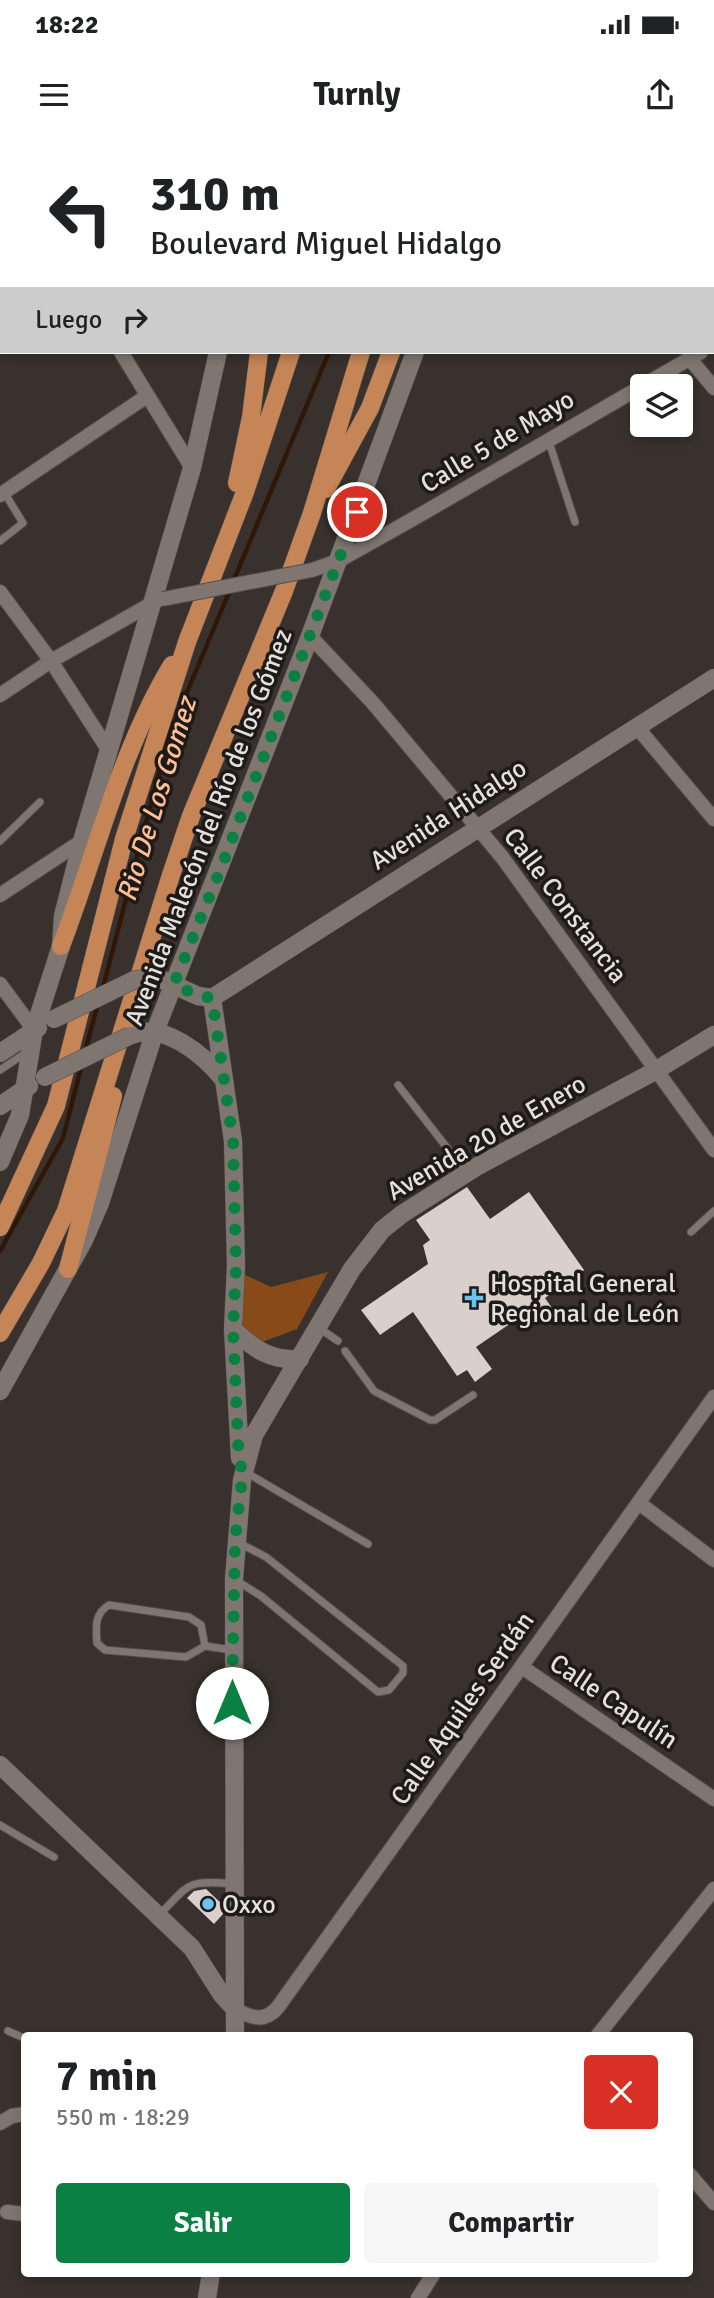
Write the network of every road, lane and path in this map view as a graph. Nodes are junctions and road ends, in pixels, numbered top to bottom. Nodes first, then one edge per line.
1 (122, 354) edge
2 (218, 354) edge
3 (259, 354) edge
4 (289, 354) edge
5 (360, 354) edge
6 (390, 354) edge
7 (417, 354) edge
8 (695, 355) edge
9 (714, 388) edge
10 (147, 396) junction
11 (548, 439) junction
12 (192, 468) junction
13 (2, 493) edge
14 (312, 513) junction
15 (575, 522) dead end
16 (0, 541) edge
17 (225, 545) junction
18 (338, 561) junction
19 (0, 592) edge
20 (157, 600) junction
21 (310, 636) junction
22 (187, 642) junction
23 (51, 661) junction
24 (714, 678) edge
25 (0, 695) edge
26 (636, 726) junction
27 (109, 751) junction
28 (40, 802) dead end
29 (714, 819) edge
30 (477, 827) junction
31 (0, 841) edge
32 (82, 841) junction
33 (0, 895) edge
34 (61, 946) junction
35 (0, 984) edge
36 (174, 984) junction
37 (212, 998) junction
38 (34, 1030) junction
39 (154, 1034) junction
40 (714, 1035) edge
41 (123, 1041) junction
42 (31, 1050) junction
43 (0, 1053) edge
44 (0, 1070) edge
45 (654, 1071) junction
46 (226, 1083) junction
47 (26, 1085) junction
48 (398, 1085) dead end
49 (0, 1098) edge
50 (0, 1105) edge
51 (714, 1150) edge
52 (0, 1162) edge
53 (467, 1173) junction
54 (714, 1211) edge
55 (0, 1227) edge
56 (691, 1232) dead end
57 (68, 1269) junction
58 (318, 1328) junction
59 (233, 1329) junction
60 (0, 1333) edge
61 (338, 1341) dead end
62 (345, 1351) dead end
63 (300, 1359) junction
64 (0, 1391) edge
65 (473, 1395) dead end
66 (714, 1397) edge
67 (243, 1470) junction
68 (639, 1503) junction
69 (235, 1541) junction
70 (368, 1544) dead end
71 (714, 1559) edge
72 (234, 1579) junction
73 (205, 1646) junction
74 (232, 1650) junction
75 (522, 1667) junction
76 (0, 1765) edge
77 (714, 1799) edge
78 (0, 1825) edge
79 (54, 1857) dead end
80 (234, 1884) junction
81 (714, 1889) edge
82 (157, 1917) junction
83 (235, 2009) junction
84 (8, 2031) dead end
85 (235, 2032) edge
86 (600, 2032) edge
87 (21, 2037) edge
88 (21, 2114) edge
89 (0, 2123) edge
90 (693, 2178) edge
91 (714, 2203) edge
92 (7, 2212) dead end
93 (21, 2214) edge
94 (210, 2277) edge
95 (431, 2277) edge
96 (207, 2298) edge
97 (418, 2298) edge

1 - 10 street
2 - 12 street
3 - 17 main road
4 - 17 main road, Avenida Malecón del Río de los Gómez
5 - 14 main road, Avenida Malecón del Río de los Gómez
6 - 14 main road
7 - 18 street, Avenida Malecón del Río de los Gómez
8 - 9 street
8 - 11 street, Calle 5 de Mayo
10 - 12 street
10 - 13 street
11 - 15 lane
11 - 18 street, Calle 5 de Mayo
12 - 20 street
13 - 16 lane
14 - 41 main road, Avenida Malecón del Río de los Gómez
17 - 22 main road, Avenida Malecón del Río de los Gómez
18 - 20 street, Calle 5 de Mayo, bridge
18 - 21 street, Avenida Malecón del Río de los Gómez
19 - 23 street
20 - 23 street, Calle 5 de Mayo
20 - 27 street
21 - 30 street, Calle Constancia
21 - 36 street, Avenida Malecón del Río de los Gómez
22 - 34 main road
22 - 55 main road, Avenida Malecón del Río de los Gómez
23 - 25 street, Calle 5 de Mayo
23 - 27 street
24 - 26 street, Avenida Hidalgo
26 - 29 street
26 - 30 street, Avenida Hidalgo
27 - 32 street
28 - 31 lane
30 - 37 street, Avenida Hidalgo
30 - 45 street, Calle Constancia
32 - 33 street
32 - 34 street
34 - 38 street
35 - 38 street
36 - 37 street
36 - 38 street, bridge
36 - 39 street, Avenida Malecón del Río de los Gómez
37 - 46 street
38 - 42 street
38 - 43 street
39 - 41 street
39 - 46 street
39 - 57 street, Avenida Malecón del Río de los Gómez
40 - 45 street, Avenida 20 de Enero
41 - 47 street, bridge
41 - 57 main road
41 - 60 main road, Avenida Malecón del Río de los Gómez
42 - 44 lane
42 - 47 street
45 - 51 street, Calle Constancia
45 - 53 street, Avenida 20 de Enero
46 - 59 street
47 - 49 lane
47 - 50 street
47 - 52 street
48 - 53 lane
53 - 58 street, Avenida 20 de Enero
54 - 56 lane
57 - 64 street, Avenida Malecón del Río de los Gómez
58 - 61 lane
58 - 63 street, Avenida 20 de Enero
59 - 63 street
59 - 67 street
62 - 65 lane
63 - 67 street, Avenida 20 de Enero
66 - 68 street, Calle Aquiles Serdán
67 - 69 street
67 - 70 lane
68 - 71 street
68 - 75 street, Calle Aquiles Serdán
69 - 72 street
69 - 72 lane
72 - 74 street
73 - 73 lane
73 - 74 lane
74 - 80 street
75 - 77 street, Calle Capulín
75 - 83 street, Calle Aquiles Serdán
76 - 82 street
78 - 79 lane
80 - 82 lane
80 - 83 street
81 - 86 street
82 - 83 street
83 - 85 street
84 - 87 lane
88 - 89 street
90 - 91 street
92 - 93 street
94 - 96 street
95 - 97 street

